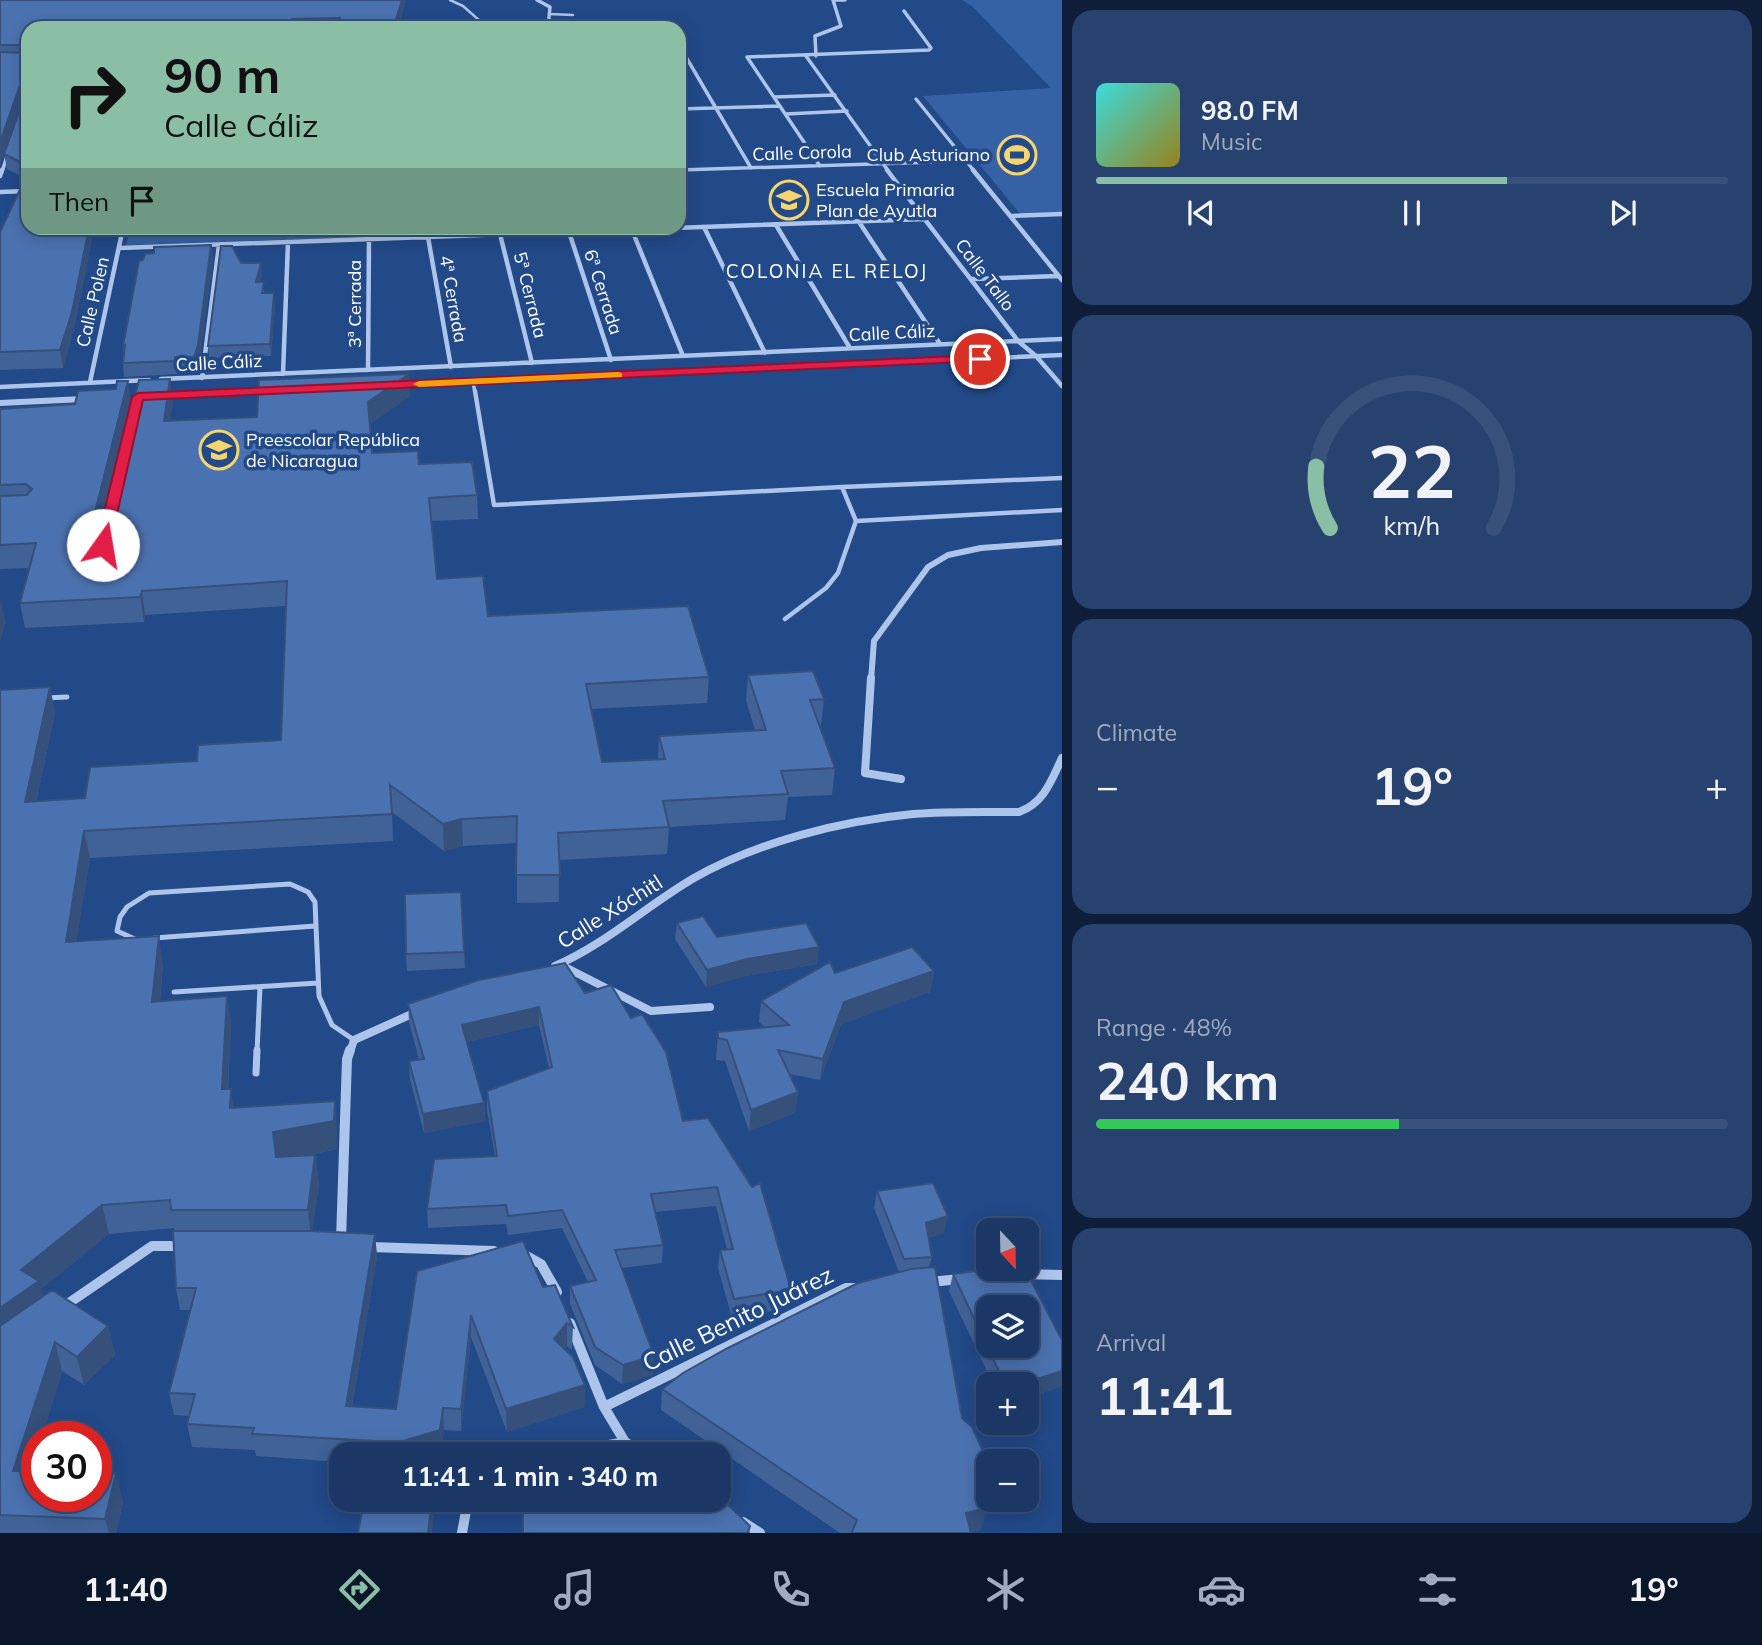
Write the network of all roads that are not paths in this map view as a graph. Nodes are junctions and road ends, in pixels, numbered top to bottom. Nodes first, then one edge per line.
1 (450, 0) edge
2 (537, 0) edge
3 (833, 0) edge
4 (845, 0) edge
5 (904, 11) dead end
6 (550, 14) junction
7 (573, 15) dead end
8 (480, 21) edge
9 (549, 21) edge
10 (806, 56) junction
11 (816, 56) junction
12 (686, 57) edge
13 (835, 95) junction
14 (774, 97) junction
15 (916, 99) dead end
16 (780, 106) junction
17 (714, 108) junction
18 (686, 109) edge
19 (847, 111) junction
20 (786, 114) junction
21 (12, 141) edge
22 (968, 161) junction
23 (883, 164) junction
24 (820, 166) junction
25 (751, 168) junction
26 (686, 170) edge
27 (0, 176) edge
28 (21, 191) edge
29 (0, 192) edge
30 (1062, 214) edge
31 (1011, 216) junction
32 (925, 219) junction
33 (859, 222) junction
34 (776, 225) junction
35 (705, 227) junction
36 (686, 228) edge
37 (122, 235) edge
38 (476, 235) edge
39 (500, 235) edge
40 (570, 235) edge
41 (634, 235) edge
42 (428, 237) junction
43 (369, 239) junction
44 (288, 242) junction
45 (219, 244) junction
46 (119, 248) junction
47 (1060, 278) edge
48 (972, 279) junction
49 (1062, 339) edge
50 (1018, 341) junction
51 (940, 344) junction
52 (850, 348) junction
53 (765, 352) junction
54 (722, 354) junction
55 (1062, 355) edge
56 (684, 356) junction
57 (1036, 356) junction
58 (611, 360) junction
59 (532, 363) junction
60 (451, 367) junction
61 (398, 369) junction
62 (368, 370) junction
63 (729, 370) junction
64 (283, 374) junction
65 (218, 377) junction
66 (202, 378) junction
67 (473, 382) junction
68 (90, 383) junction
69 (1062, 386) edge
70 (0, 387) edge
71 (269, 391) edge
72 (216, 393) junction
73 (151, 396) edge
74 (97, 399) edge
75 (0, 403) edge
76 (1062, 478) edge
77 (842, 487) junction
78 (1062, 510) edge
79 (856, 521) junction
80 (1062, 542) edge
81 (785, 619) dead end
82 (67, 697) dead end
83 (40, 698) edge
84 (1062, 758) edge
85 (901, 779) dead end
86 (316, 926) junction
87 (559, 965) junction
88 (547, 968) edge
89 (318, 983) junction
90 (260, 987) junction
91 (174, 992) dead end
92 (710, 1007) dead end
93 (425, 1009) edge
94 (354, 1040) junction
95 (256, 1073) dead end
96 (192, 1246) edge
97 (327, 1246) edge
98 (341, 1246) junction
99 (503, 1252) edge
100 (516, 1252) edge
101 (1040, 1275) edge
102 (1062, 1275) edge
103 (967, 1279) edge
104 (913, 1283) edge
105 (873, 1286) edge
106 (54, 1314) edge
107 (604, 1407) junction
108 (625, 1442) edge
109 (466, 1512) edge
110 (730, 1513) edge
111 (462, 1533) edge
112 (760, 1533) edge

1 - 8 lane
2 - 6 street
3 - 4 street
3 - 11 street
5 - 11 street
6 - 7 lane
6 - 9 street
10 - 11 street
10 - 13 street, Calle Tallo
10 - 14 street
12 - 17 street
13 - 14 street
13 - 19 street, Calle Tallo
14 - 16 street
15 - 22 street
16 - 17 street
16 - 20 street
17 - 18 street
17 - 25 street
19 - 20 street
19 - 23 street, Calle Tallo
20 - 24 street
21 - 27 street
22 - 23 street, Calle Corola
22 - 31 street
23 - 24 street, Calle Corola
23 - 32 street, Calle Tallo
24 - 25 street, Calle Corola
25 - 26 street, Calle Corola
28 - 29 street
30 - 31 street
31 - 47 street
32 - 33 street
32 - 48 street, Calle Tallo
33 - 34 street
33 - 51 street
34 - 35 street
34 - 52 street
35 - 36 street
35 - 53 street
37 - 46 street, Calle Polen
38 - 42 street
39 - 59 street, 5ª Cerrada
40 - 58 street, 6ª Cerrada
41 - 56 street
42 - 43 street
42 - 60 street, 4ª Cerrada
43 - 44 street
43 - 62 street, 3ª Cerrada
44 - 45 street
44 - 64 street
45 - 46 street
45 - 66 street
46 - 68 street, Calle Polen
47 - 48 street
48 - 50 street, Calle Tallo
49 - 50 street, Calle Cáliz
50 - 51 street, Calle Cáliz
50 - 57 street, Calle Tallo
51 - 52 street, Calle Cáliz
52 - 53 street, Calle Cáliz
53 - 54 street, Calle Cáliz
54 - 56 street, Calle Cáliz
54 - 63 street
55 - 57 street, Calle Cáliz
56 - 58 street, Calle Cáliz
57 - 63 street, Calle Cáliz
57 - 69 street, Calle Tallo
58 - 59 street, Calle Cáliz
59 - 60 street, Calle Cáliz
60 - 61 street, Calle Cáliz
61 - 62 street, Calle Cáliz
61 - 67 street, Calle Cáliz
62 - 64 street, Calle Cáliz
63 - 67 street, Calle Cáliz
64 - 65 street, Calle Cáliz
65 - 66 street, Calle Cáliz
65 - 72 street
66 - 68 street, Calle Cáliz
67 - 77 lane
68 - 70 street, Calle Cáliz
71 - 72 street, Calle Cáliz
72 - 73 street, Calle Cáliz
74 - 75 street
76 - 77 lane
77 - 79 lane
78 - 79 lane
79 - 81 lane
80 - 85 street
82 - 83 lane
84 - 87 street, Calle Xóchitl
86 - 86 lane
86 - 89 lane
87 - 88 street, Calle Xóchitl
87 - 92 street
89 - 90 lane
89 - 94 lane
90 - 91 lane
90 - 95 lane
93 - 94 street
94 - 98 street
96 - 106 street
97 - 98 street
98 - 99 street
100 - 107 street
101 - 102 street
103 - 104 street
105 - 107 street, Calle Benito Juárez
107 - 108 street
109 - 111 street
110 - 112 street

